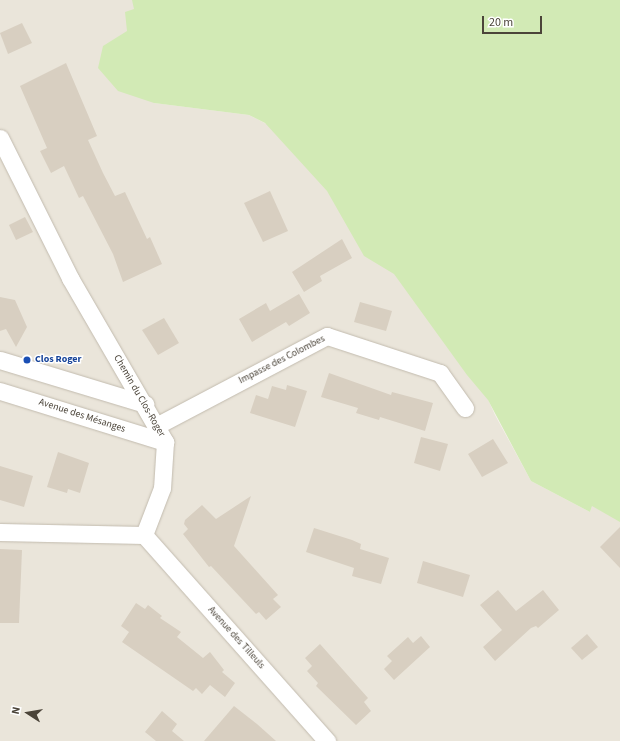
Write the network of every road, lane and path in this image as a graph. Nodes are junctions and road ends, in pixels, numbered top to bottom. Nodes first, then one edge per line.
1 (0, 138) edge
2 (0, 360) edge
3 (0, 391) edge
4 (145, 404) junction
5 (465, 408) dead end
6 (156, 426) junction
7 (165, 442) junction
8 (0, 532) edge
9 (144, 535) junction
10 (327, 741) edge

1 - 4 street, Chemin du Clos-Roger
2 - 4 street
3 - 7 street, Avenue des Mésanges
4 - 6 street, Chemin du Clos-Roger
5 - 6 street, Impasse des Colombes
6 - 7 street, Chemin du Clos-Roger
7 - 9 street, Chemin du Clos-Roger
8 - 9 street
9 - 10 street, Avenue des Tilleuls

